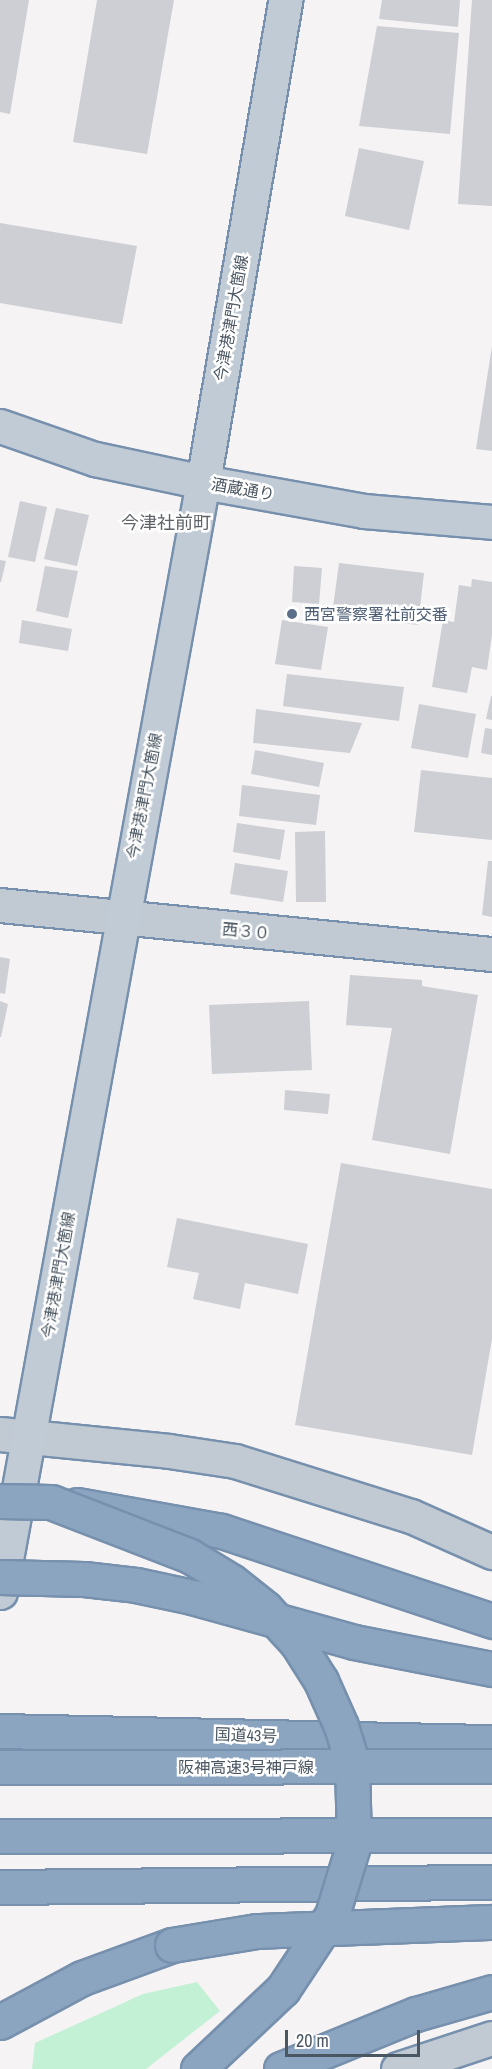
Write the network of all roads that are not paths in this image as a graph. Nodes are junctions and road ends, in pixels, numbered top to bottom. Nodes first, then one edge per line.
1 (285, 0) edge
2 (0, 426) edge
3 (203, 482) junction
4 (492, 522) edge
5 (0, 905) edge
6 (122, 919) junction
7 (492, 954) edge
8 (14, 1435) edge
9 (0, 1501) edge
10 (51, 1502) junction
11 (492, 1552) edge
12 (0, 1577) edge
13 (0, 1592) edge
14 (492, 1621) edge
15 (492, 1669) edge
16 (0, 1731) edge
17 (492, 1742) edge
18 (492, 1766) edge
19 (0, 1767) edge
20 (492, 1835) edge
21 (0, 1836) edge
22 (492, 1882) edge
23 (0, 1887) edge
24 (492, 1922) edge
25 (492, 1992) edge
26 (0, 2022) edge
27 (492, 2038) edge
28 (198, 2069) edge
29 (281, 2069) edge
30 (398, 2069) edge

1 - 3 main road, 今津港津門大箇線
2 - 3 main road, 酒蔵通り
3 - 4 main road, 酒蔵通り
3 - 6 main road, 今津港津門大箇線
5 - 6 street, 西３０
6 - 7 street, 西３０
6 - 8 main road, 今津港津門大箇線
8 - 11 street
8 - 13 main road, 今津港津門大箇線
9 - 10 highway, bridge
10 - 14 highway, bridge
10 - 28 highway, bridge
12 - 15 highway, bridge
16 - 17 highway, 国道43号
18 - 19 highway, 阪神高速3号神戸線, bridge
20 - 21 highway, bridge
22 - 23 highway
24 - 26 highway, bridge
25 - 29 highway
27 - 30 street

